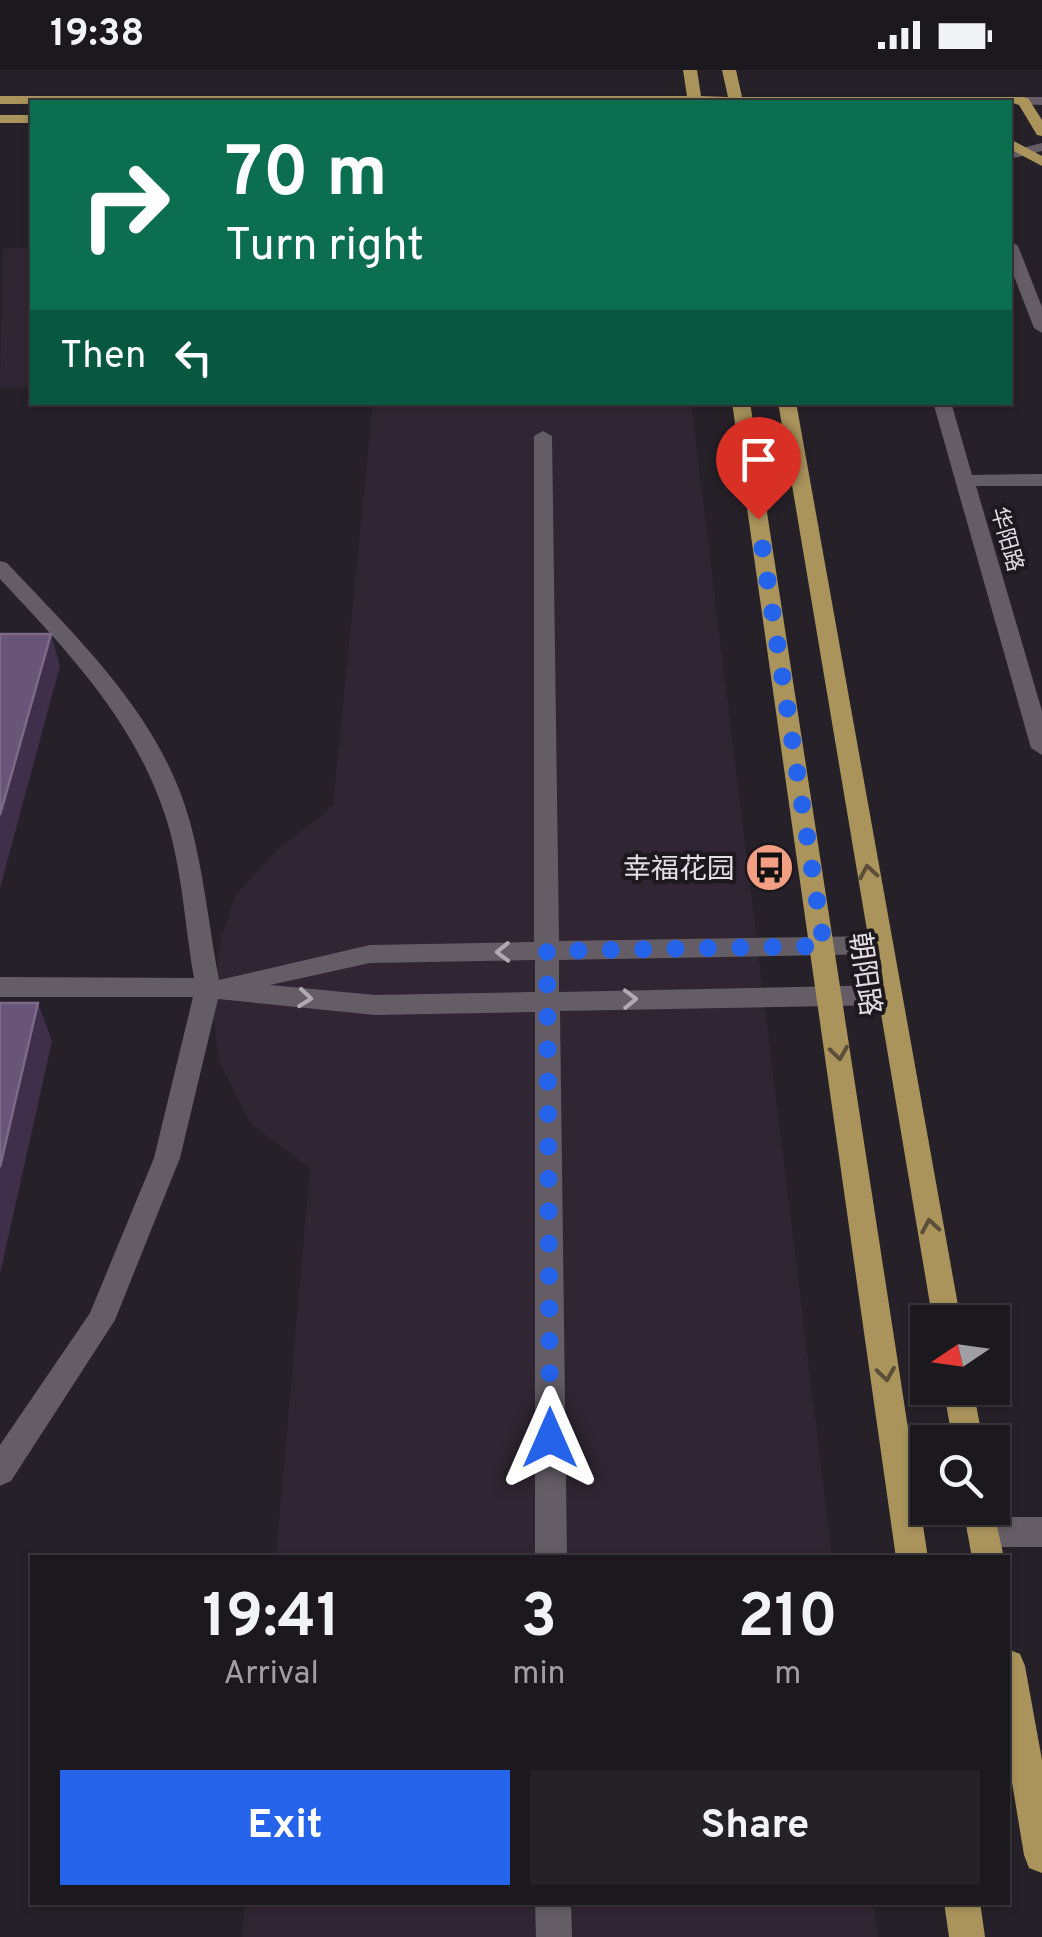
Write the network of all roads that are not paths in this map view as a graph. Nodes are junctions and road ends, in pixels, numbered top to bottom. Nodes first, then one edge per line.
1 (690, 70) edge
2 (730, 70) edge
3 (0, 100) edge
4 (30, 100) edge
5 (695, 100) edge
6 (735, 100) edge
7 (1012, 101) edge
8 (1023, 101) junction
9 (1042, 101) edge
10 (30, 118) edge
11 (1037, 118) edge
12 (0, 119) edge
13 (1012, 119) edge
14 (1042, 132) edge
15 (1042, 146) edge
16 (1014, 149) edge
17 (1042, 162) edge
18 (1012, 250) edge
19 (1037, 301) edge
20 (1012, 302) edge
21 (1042, 328) edge
22 (741, 405) edge
23 (789, 405) edge
24 (943, 405) edge
25 (543, 436) dead end
26 (1042, 480) edge
27 (965, 481) junction
28 (0, 566) edge
29 (1038, 717) edge
30 (1042, 748) edge
31 (824, 946) junction
32 (881, 946) junction
33 (547, 951) junction
34 (0, 987) edge
35 (208, 988) junction
36 (831, 995) junction
37 (890, 995) junction
38 (547, 1001) junction
39 (944, 1305) edge
40 (0, 1471) edge
41 (983, 1532) edge
42 (1042, 1532) edge
43 (551, 1555) edge
44 (912, 1555) edge
45 (1010, 1677) edge
46 (1042, 1854) edge
47 (553, 1905) edge
48 (962, 1905) edge
49 (554, 1937) edge
50 (966, 1937) edge

1 - 5 main road
2 - 6 main road
3 - 4 main road
7 - 8 main road
8 - 9 street
8 - 11 main road
10 - 12 main road
11 - 13 main road
11 - 14 main road
15 - 16 street
16 - 17 main road
18 - 19 street
19 - 20 street
19 - 21 street
22 - 31 main road, 朝阳路
32 -> 23 main road, 朝阳路
24 - 27 street, 华阳路
25 - 33 street
26 - 27 street
27 - 29 street, 华阳路
28 - 35 street
29 - 30 street, 华阳路
31 - 32 street
31 - 33 street
31 - 36 main road, 朝阳路
32 - 37 main road, 朝阳路
33 -> 35 street
33 - 38 street
34 - 35 street
35 -> 38 street
35 - 40 street
36 - 37 street
38 -> 36 street
36 -> 44 main road, 朝阳路
39 -> 37 main road, 朝阳路
38 - 43 street
41 - 42 street
45 - 46 main road
47 - 49 street
48 - 50 main road

